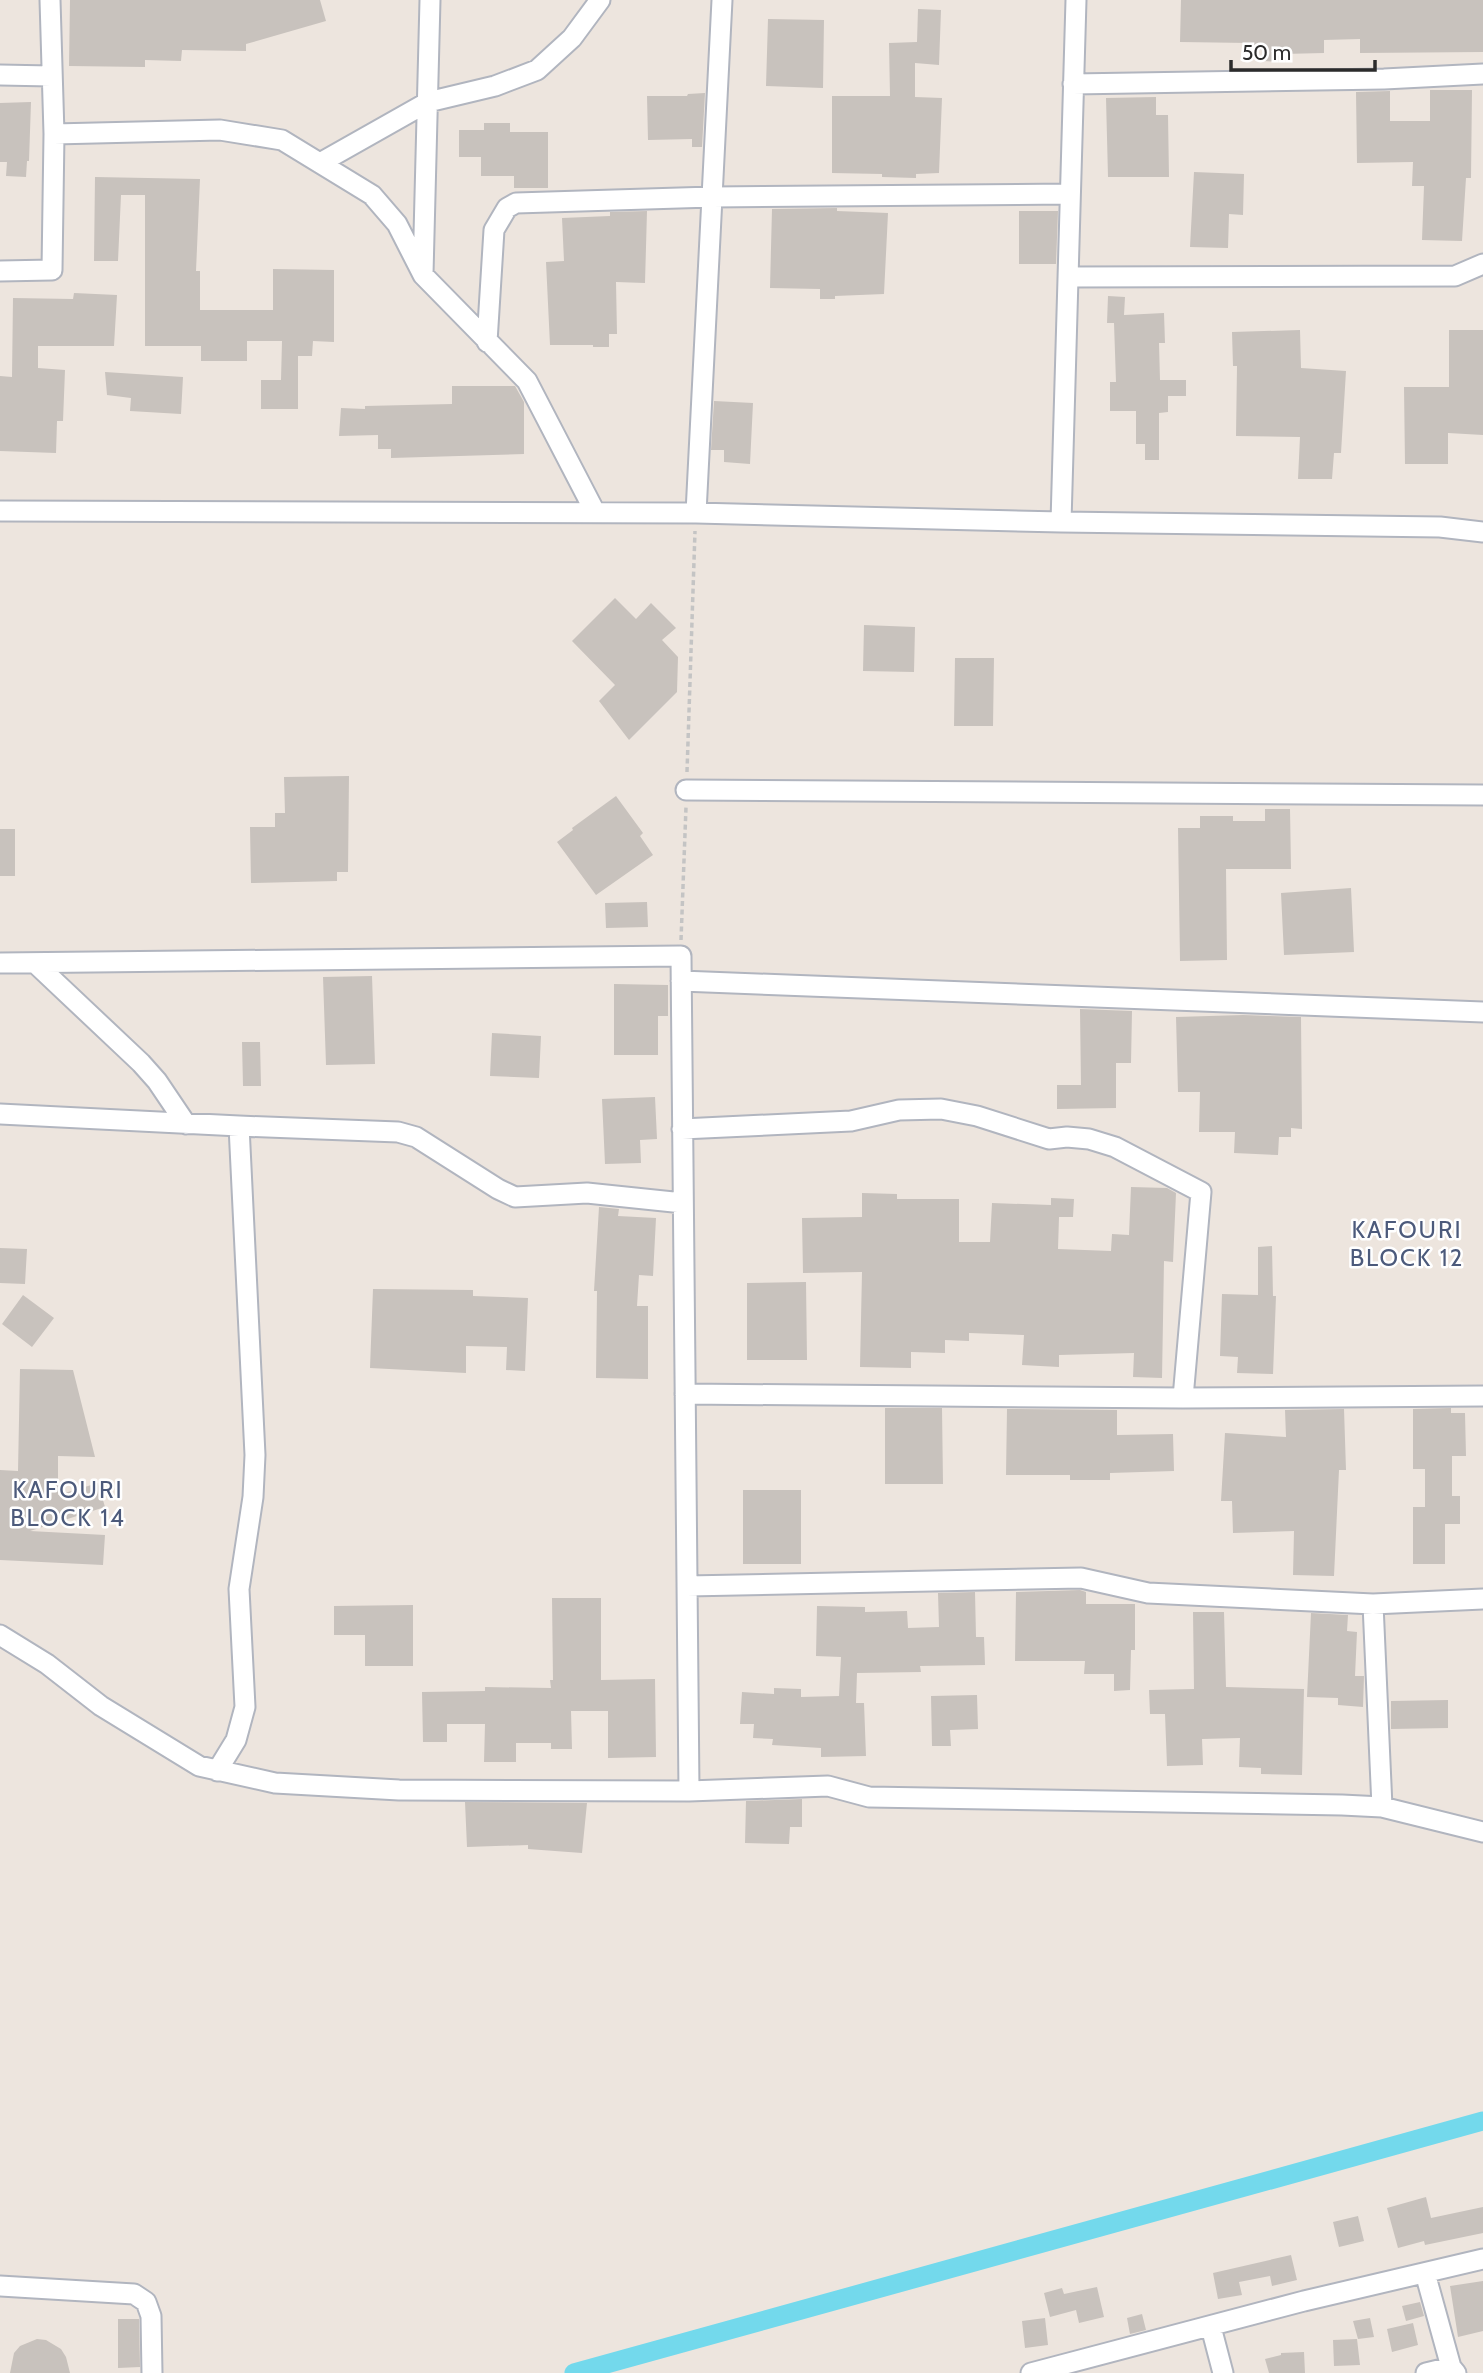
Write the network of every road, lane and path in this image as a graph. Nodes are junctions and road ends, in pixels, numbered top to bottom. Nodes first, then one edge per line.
1 (50, 0) edge
2 (430, 0) edge
3 (600, 0) edge
4 (722, 0) edge
5 (1076, 0) edge
6 (1483, 74) edge
7 (0, 75) edge
8 (51, 76) junction
9 (1073, 84) junction
10 (428, 102) junction
11 (54, 134) junction
12 (320, 163) junction
13 (1070, 194) junction
14 (712, 197) junction
15 (1483, 264) edge
16 (0, 271) edge
17 (424, 275) junction
18 (1068, 277) junction
19 (488, 342) junction
20 (0, 511) edge
21 (595, 512) junction
22 (695, 513) junction
23 (1061, 522) junction
24 (1483, 532) edge
25 (686, 790) junction
26 (1483, 795) edge
27 (681, 956) junction
28 (0, 963) edge
29 (35, 963) junction
30 (681, 981) junction
31 (1483, 1012) edge
32 (0, 1114) edge
33 (186, 1124) junction
34 (239, 1126) junction
35 (682, 1129) junction
36 (683, 1203) junction
37 (685, 1394) junction
38 (1483, 1396) edge
39 (1183, 1398) junction
40 (687, 1586) junction
41 (1483, 1599) edge
42 (1373, 1604) junction
43 (0, 1635) edge
44 (217, 1771) junction
45 (689, 1791) junction
46 (1382, 1807) junction
47 (1483, 1832) edge
48 (1483, 2259) edge
49 (1424, 2273) junction
50 (0, 2286) edge
51 (1211, 2327) junction
52 (1453, 2370) edge
53 (152, 2373) edge
54 (1031, 2373) edge
55 (1223, 2373) edge
56 (1426, 2373) edge

1 - 8 street
2 - 10 street
3 - 10 street
4 - 14 street
5 - 9 street
6 - 9 street
7 - 8 street
8 - 11 street
9 - 13 street
10 - 12 street
10 - 17 street
11 - 12 street
11 - 16 street
12 - 17 street
13 - 14 street
13 - 18 street
14 - 19 street
14 - 22 street
15 - 18 street
17 - 19 street
18 - 23 street
19 - 21 street
20 - 21 street
21 - 22 street
22 - 23 street
22 - 25 path
23 - 24 street
25 - 26 street
25 - 27 path
27 - 29 street
27 - 30 street
28 - 29 street
29 - 33 street
30 - 31 street
30 - 35 street
32 - 33 street
33 - 34 street
34 - 36 street
34 - 44 street
35 - 36 street
35 - 39 street
36 - 37 street
37 - 39 street
37 - 40 street
38 - 39 street
40 - 42 street
40 - 45 street
41 - 42 street
42 - 46 street
43 - 44 street
44 - 45 street
45 - 46 street
46 - 47 street
48 - 49 street
49 - 51 street
49 - 52 street
50 - 53 street
51 - 54 street
51 - 55 street
52 - 56 street

